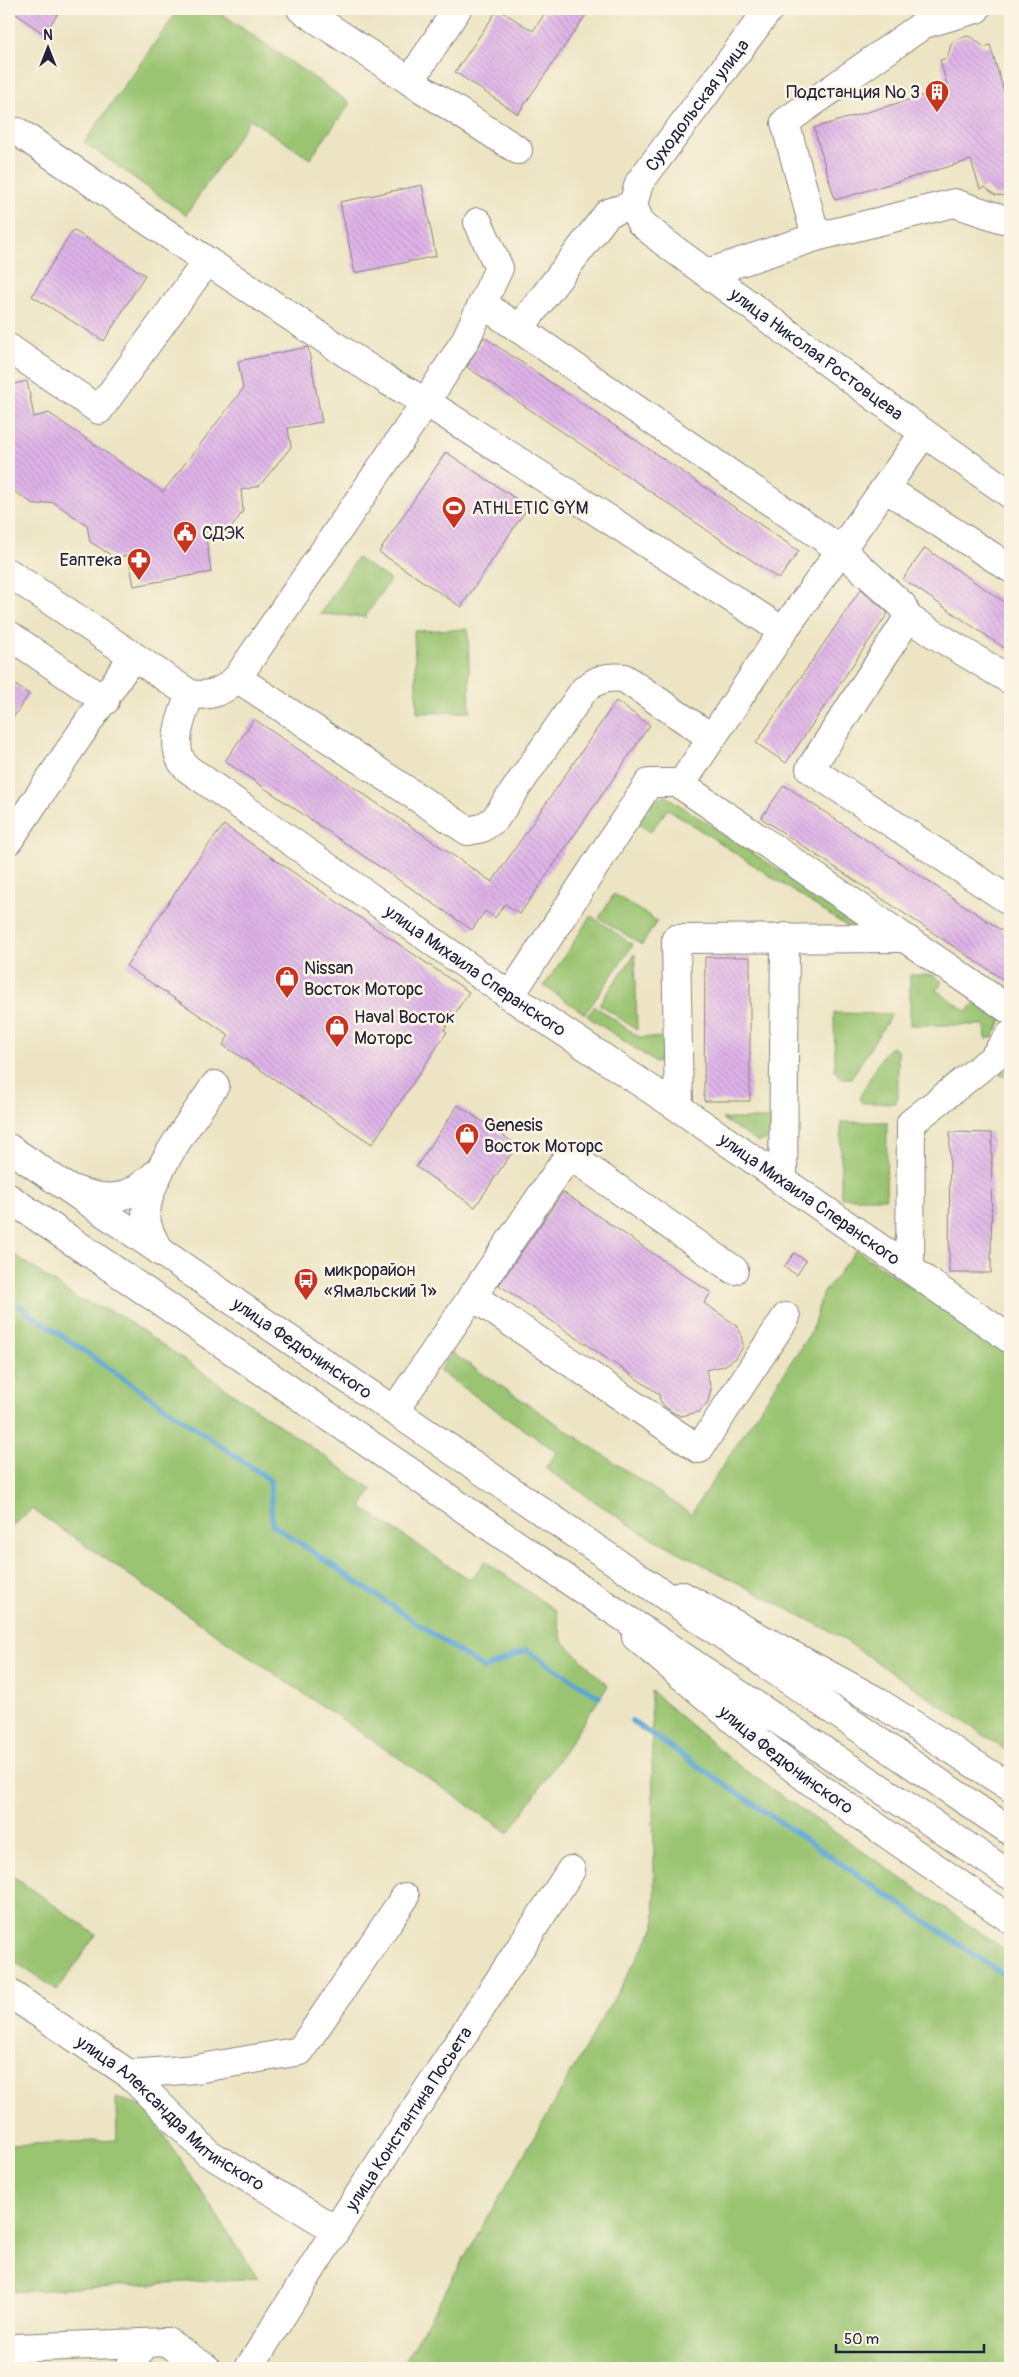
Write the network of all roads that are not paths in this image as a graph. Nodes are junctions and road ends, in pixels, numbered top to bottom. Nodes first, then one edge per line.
1 (301, 9) edge
2 (457, 9) edge
3 (769, 9) edge
4 (976, 9) edge
5 (410, 81) junction
6 (12, 135) edge
7 (518, 150) dead end
8 (633, 205) junction
9 (1010, 218) edge
10 (478, 222) dead end
11 (816, 237) junction
12 (207, 261) junction
13 (707, 273) junction
14 (483, 304) junction
15 (519, 329) junction
16 (9, 348) edge
17 (426, 402) junction
18 (924, 433) junction
19 (885, 488) junction
20 (1010, 494) edge
21 (841, 550) junction
22 (1010, 568) edge
23 (9, 573) edge
24 (908, 618) junction
25 (783, 631) junction
26 (9, 635) edge
27 (133, 656) junction
28 (237, 678) junction
29 (1010, 680) edge
30 (190, 694) junction
31 (105, 701) junction
32 (712, 738) junction
33 (678, 783) junction
34 (9, 840) edge
35 (1010, 901) edge
36 (785, 937) junction
37 (904, 938) junction
38 (510, 996) junction
39 (1010, 1010) edge
40 (1010, 1035) edge
41 (215, 1085) dead end
42 (679, 1108) junction
43 (9, 1148) edge
44 (160, 1170) junction
45 (783, 1182) junction
46 (65, 1187) junction
47 (9, 1198) edge
48 (160, 1252) junction
49 (910, 1269) junction
50 (734, 1270) dead end
51 (472, 1296) junction
52 (786, 1317) dead end
53 (1010, 1338) edge
54 (394, 1411) junction
55 (596, 1548) junction
56 (574, 1584) junction
57 (1010, 1787) edge
58 (1010, 1831) edge
59 (572, 1870) dead end
60 (1010, 1875) edge
61 (405, 1897) dead end
62 (1010, 1919) edge
63 (9, 1993) edge
64 (129, 2074) junction
65 (336, 2230) junction
66 (145, 2343) junction
67 (9, 2358) edge
68 (128, 2368) edge
69 (206, 2368) edge
70 (249, 2368) edge

1 - 5 main road
2 - 5 main road
3 - 8 main road, Суходольская улица
4 - 11 main road
5 - 7 main road
6 - 12 main road
8 - 13 main road, улица Николая Ростовцева
8 - 15 main road
9 - 11 main road
10 - 14 main road
11 - 13 main road
12 - 16 main road
12 - 17 main road
13 - 18 main road, улица Николая Ростовцева
14 - 15 main road
14 - 17 main road
15 - 21 main road
17 - 25 main road
17 - 28 main road
18 - 19 main road
18 - 20 main road, улица Николая Ростовцева
19 - 21 main road
19 - 22 main road
21 - 24 main road
21 - 25 main road
23 - 27 main road
24 - 29 main road
24 - 35 main road
25 - 32 main road
26 - 31 main road
27 - 30 main road
27 - 31 main road
28 - 30 main road
28 - 32 main road
30 - 38 main road, улица Михаила Сперанского
31 - 34 main road
32 - 33 main road
33 - 37 main road
33 - 38 main road
36 - 37 main road
36 - 42 main road
36 - 45 main road
37 - 39 main road
38 - 42 main road, улица Михаила Сперанского
40 - 49 main road
41 - 44 main road
42 - 45 main road, улица Михаила Сперанского
43 - 46 main road, улица Федюнинского
44 - 46 main road
44 - 48 main road
45 - 49 main road, улица Михаила Сперанского
46 - 48 main road, улица Федюнинского
47 - 56 main road, улица Федюнинского
48 - 54 main road, улица Федюнинского
49 - 53 main road, улица Михаила Сперанского
50 - 51 main road
51 - 52 main road
51 - 54 main road
54 - 55 main road, улица Федюнинского
55 - 57 main road, улица Федюнинского
55 - 58 main road, улица Федюнинского
56 - 60 main road, улица Федюнинского
56 - 62 main road, улица Федюнинского
59 - 65 main road, улица Константина Посьета
61 - 64 main road
63 - 64 main road, улица Александра Митинского
64 - 65 main road, улица Александра Митинского
65 - 70 main road, улица Константина Посьета
66 - 67 main road
66 - 68 main road
66 - 69 main road

